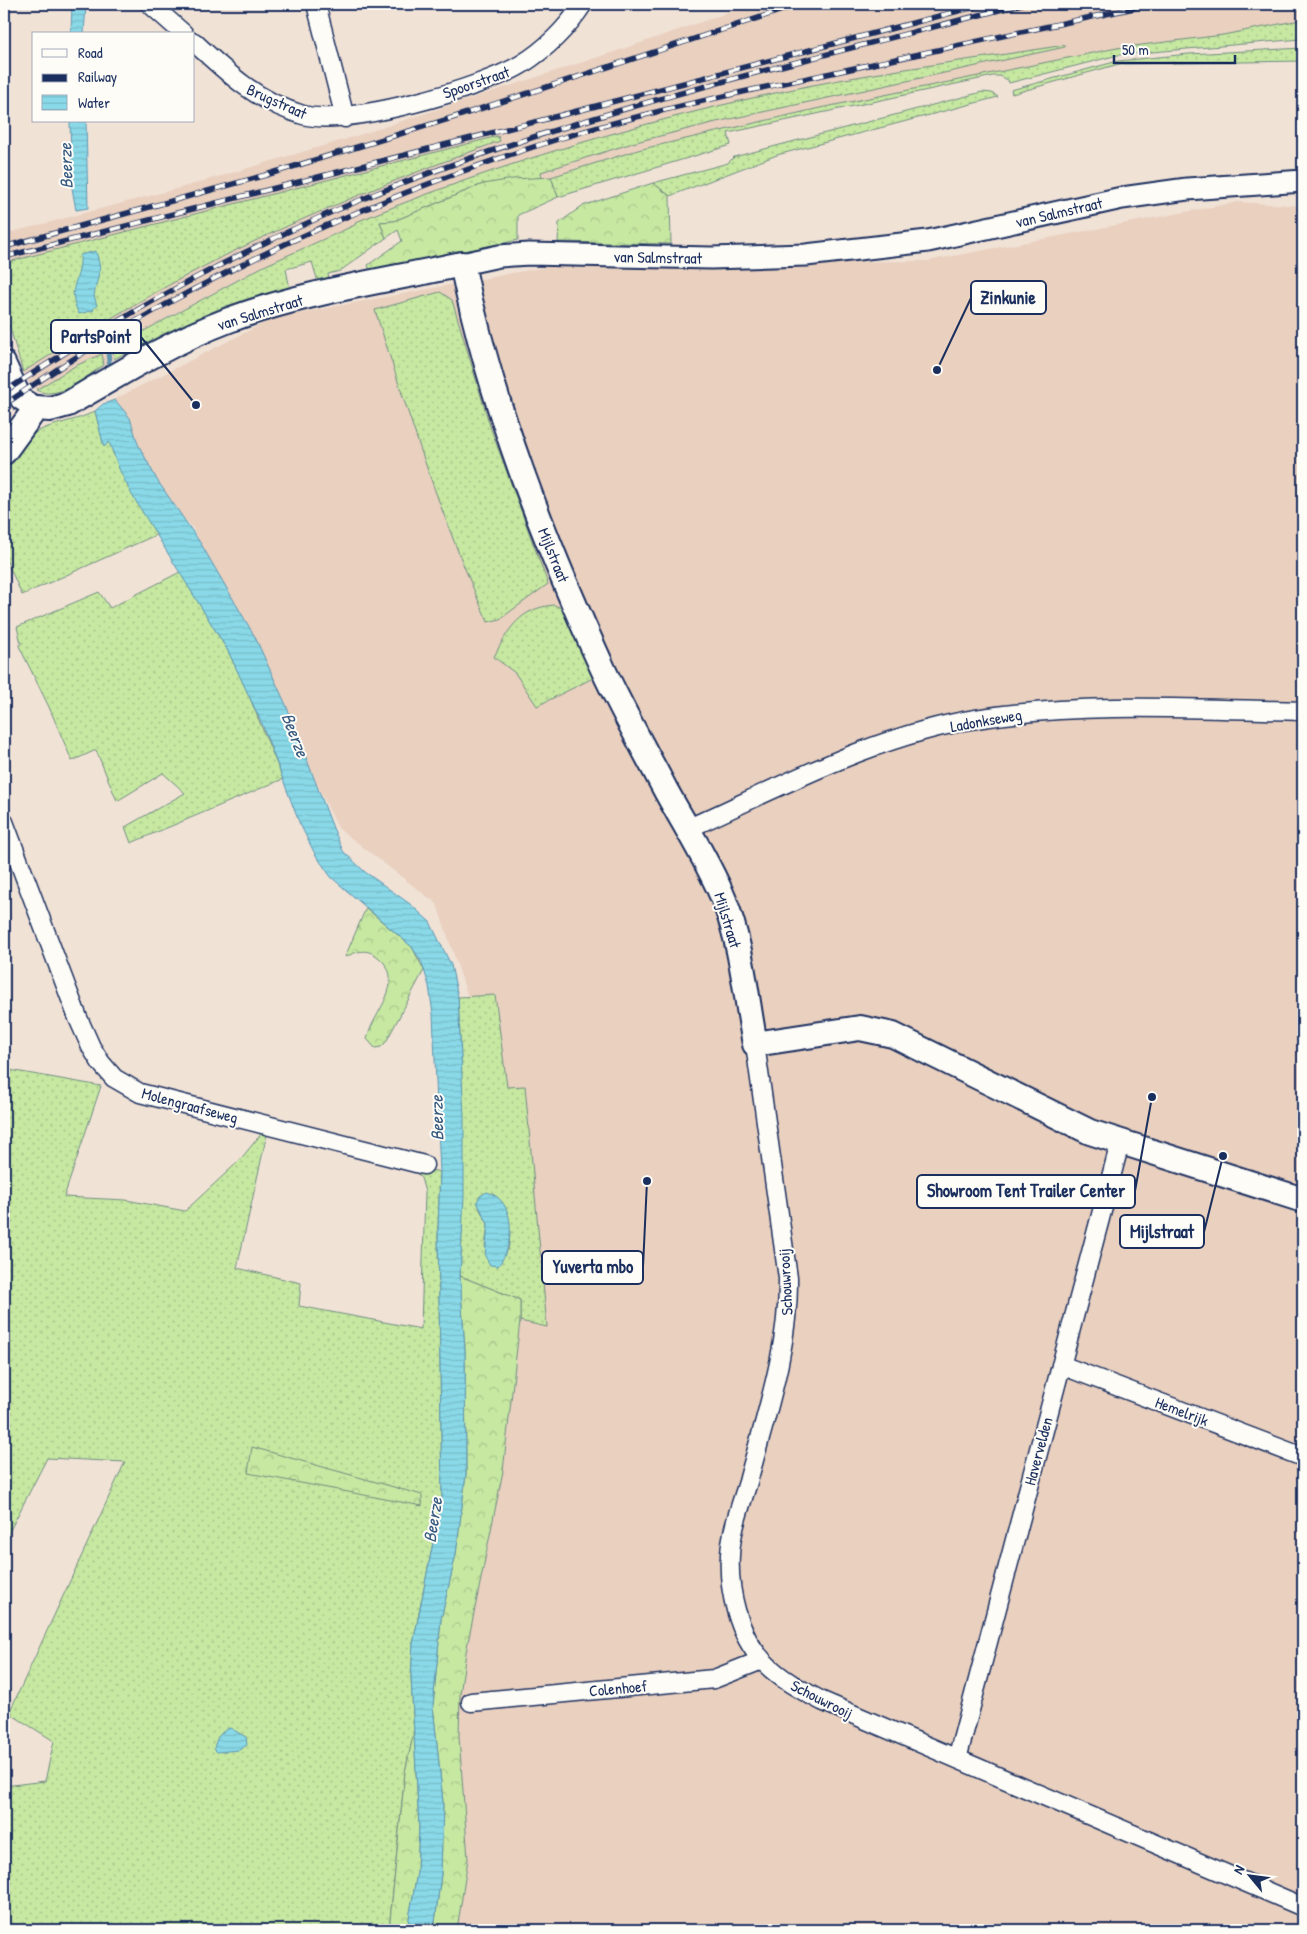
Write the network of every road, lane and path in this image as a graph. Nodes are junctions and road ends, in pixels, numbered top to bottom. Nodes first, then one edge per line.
1 (150, 4) edge
2 (316, 4) edge
3 (583, 4) edge
4 (182, 32) edge
5 (195, 43) edge
6 (346, 118) junction
7 (1303, 181) edge
8 (462, 264) junction
9 (4, 362) edge
10 (36, 408) junction
11 (4, 452) edge
12 (1303, 711) edge
13 (4, 822) edge
14 (689, 828) junction
15 (755, 1044) junction
16 (1120, 1143) junction
17 (424, 1165) dead end
18 (1303, 1200) edge
19 (1061, 1365) junction
20 (1303, 1457) edge
21 (762, 1660) junction
22 (471, 1702) dead end
23 (957, 1759) junction
24 (1303, 1907) edge

1 - 4 street
2 - 6 street
3 - 6 street, Spoorstraat
5 - 6 street, Brugstraat
7 - 8 street, van Salmstraat
8 - 10 main road, van Salmstraat
8 - 14 main road, Mijlstraat
9 - 10 street
10 - 11 main road
12 - 14 street, Ladonkseweg
13 - 17 street, Molengraafseweg
14 - 15 main road, Mijlstraat
15 - 16 main road
15 - 21 street, Schouwrooij
16 - 18 main road
16 - 19 street, Havervelden
19 - 20 street, Hemelrijk
19 - 23 street, Havervelden
21 - 22 street, Colenhoef
21 - 23 street, Schouwrooij
23 - 24 street, Schouwrooij

